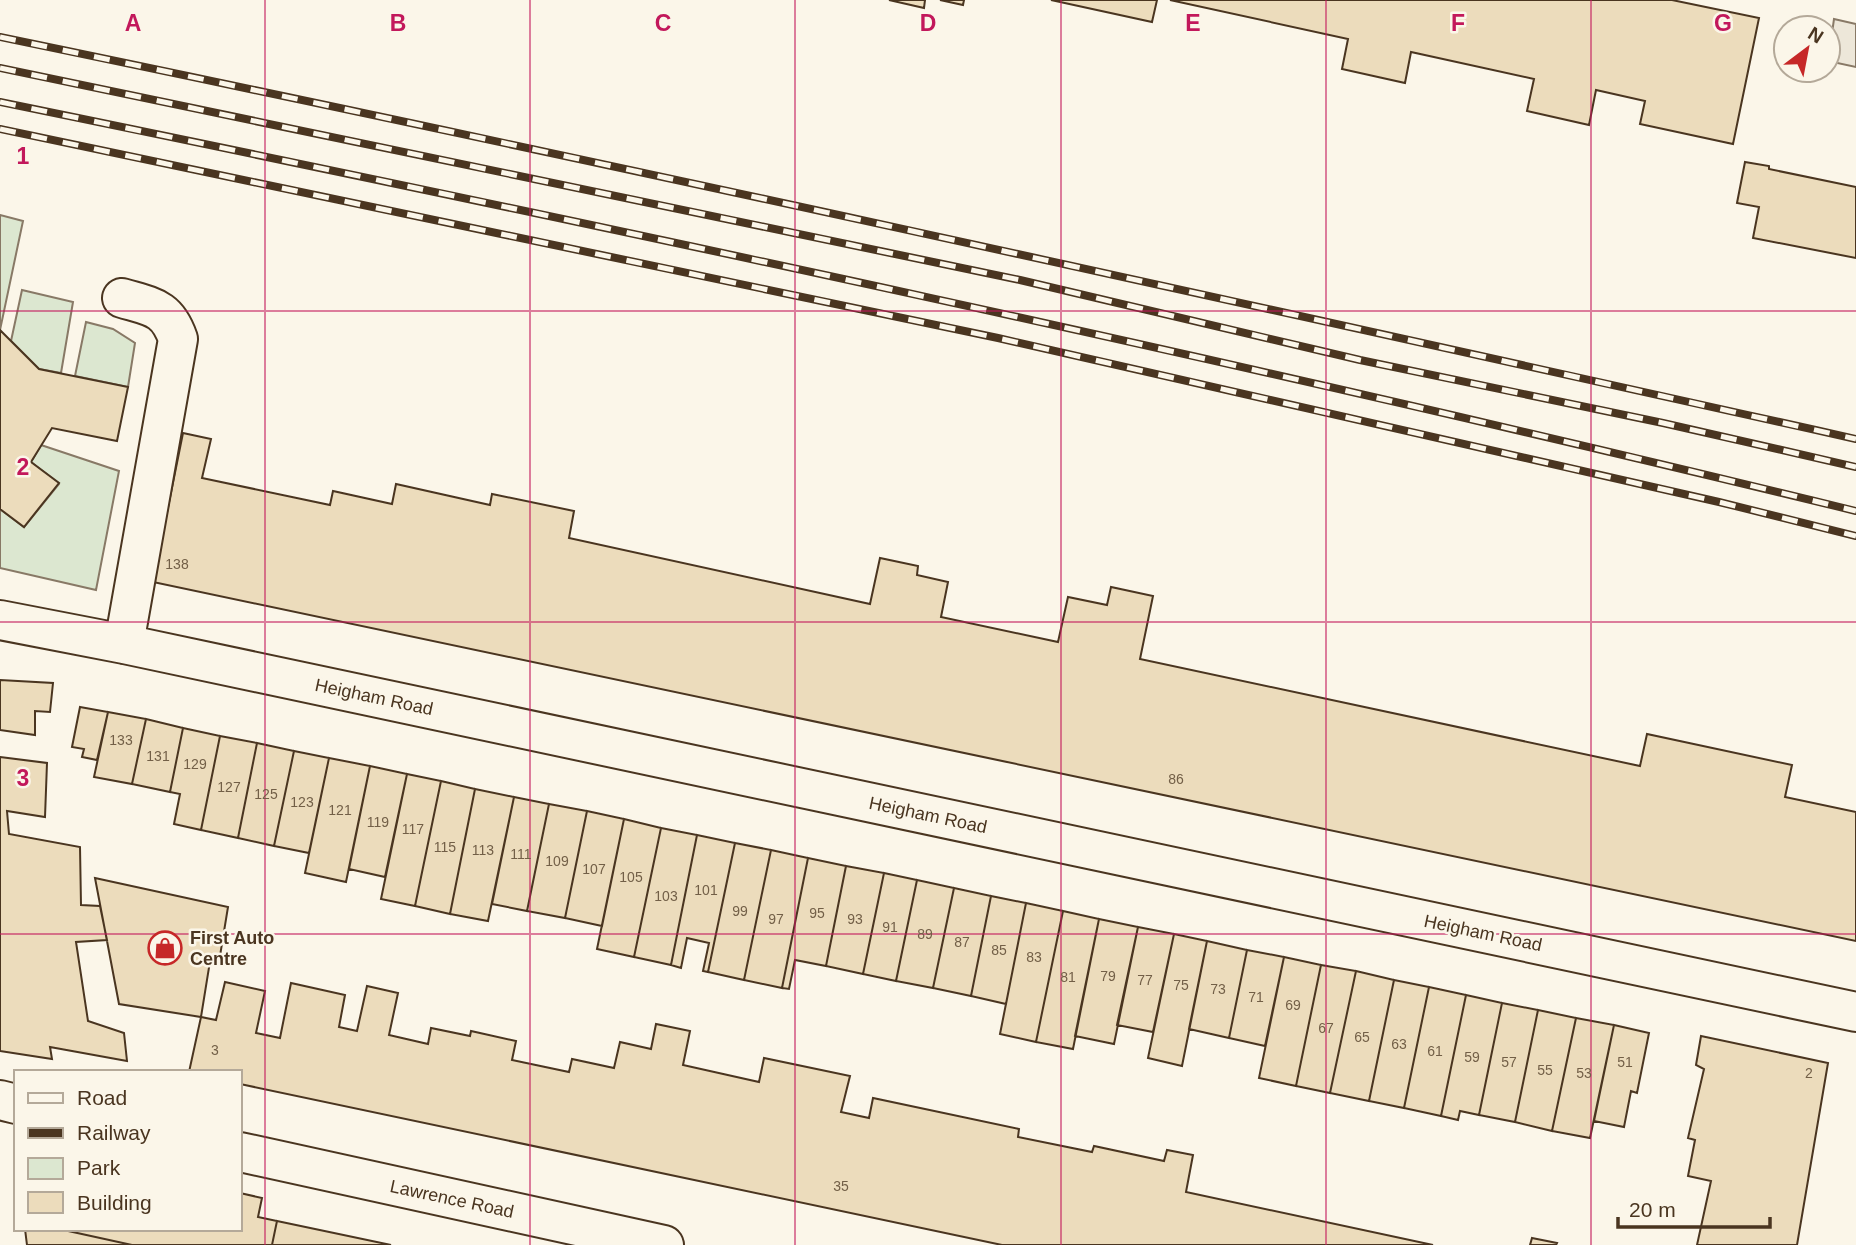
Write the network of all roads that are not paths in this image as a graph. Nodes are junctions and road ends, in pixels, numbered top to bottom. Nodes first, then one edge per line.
1 (122, 298) dead end
2 (0, 620) edge
3 (124, 644) junction
4 (1856, 1012) edge
5 (242, 1152) edge
6 (664, 1245) edge

1 - 3 street
2 - 3 street, Heigham Road
3 - 4 street, Heigham Road
5 - 6 street, Lawrence Road

